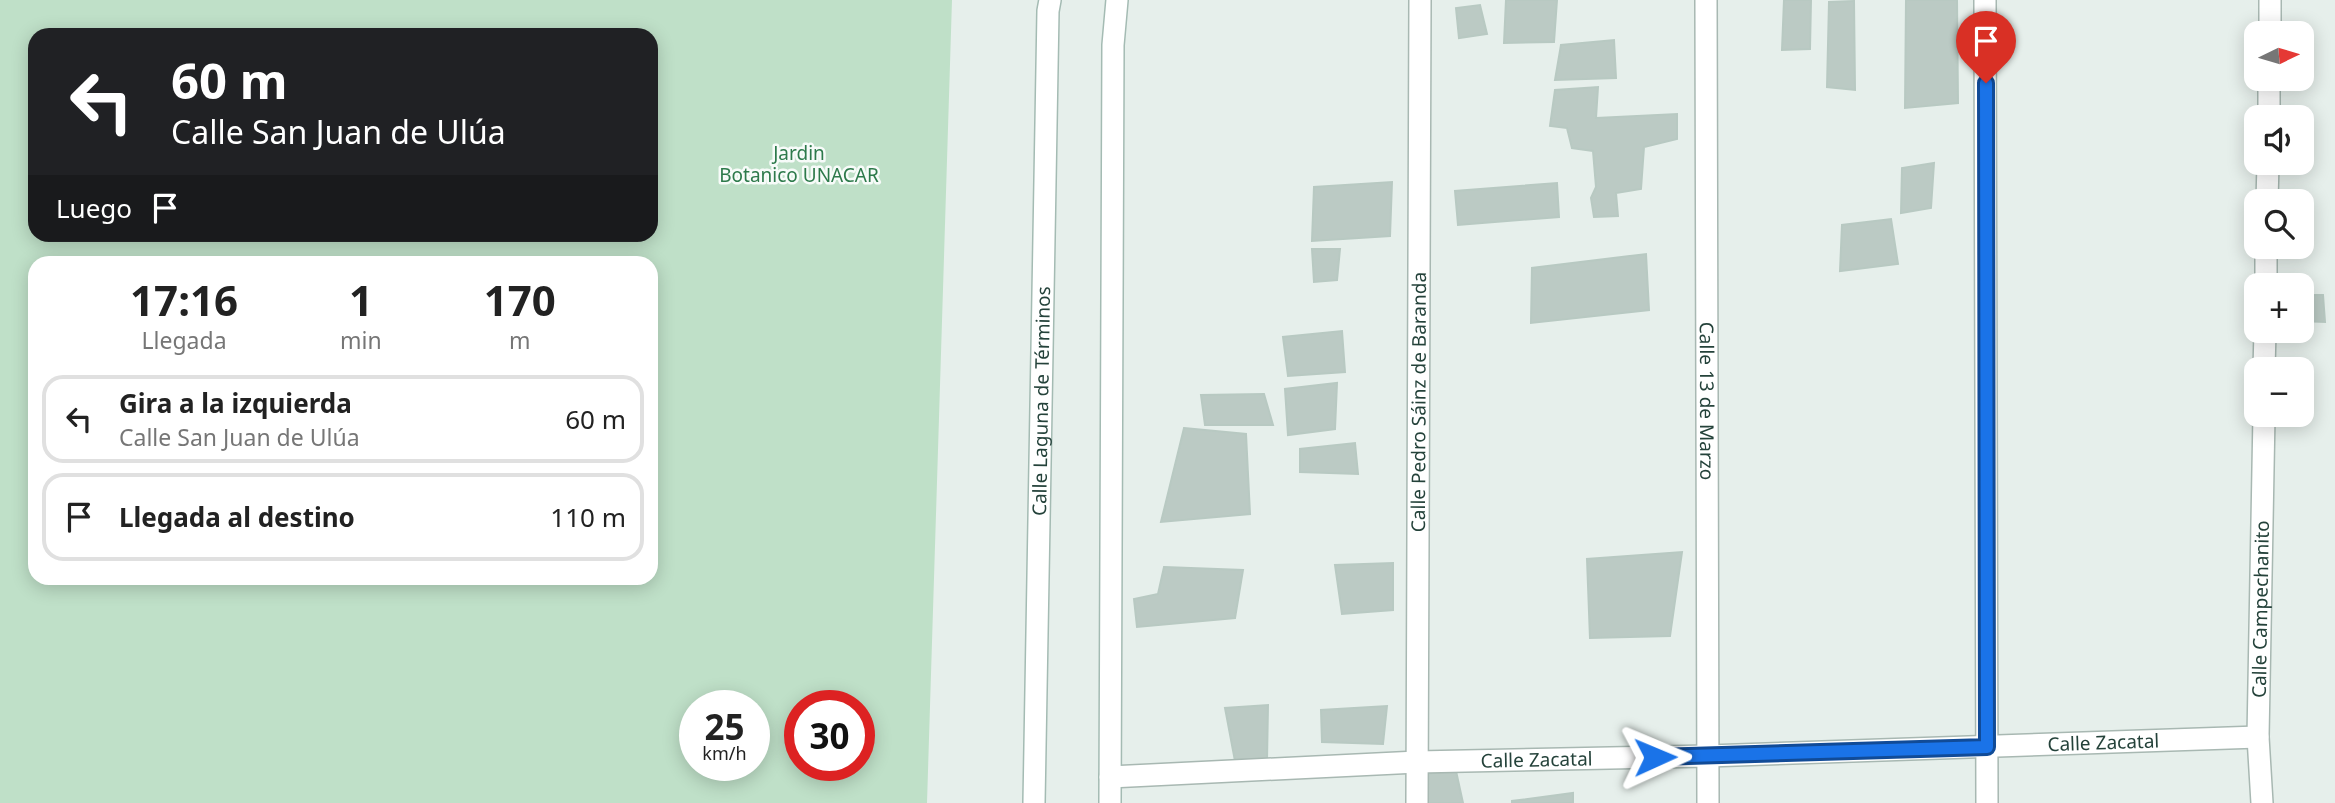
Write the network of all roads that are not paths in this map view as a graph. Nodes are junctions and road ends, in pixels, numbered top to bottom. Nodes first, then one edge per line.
1 (1050, 0) edge
2 (1118, 0) edge
3 (1420, 0) edge
4 (1706, 0) edge
5 (1985, 0) edge
6 (2270, 0) edge
7 (2270, 21) edge
8 (2264, 427) edge
9 (2258, 737) junction
10 (1987, 747) junction
11 (1707, 756) junction
12 (1417, 762) junction
13 (1110, 777) junction
14 (1034, 803) edge
15 (1110, 803) edge
16 (1417, 803) edge
17 (1708, 803) edge
18 (1987, 803) edge
19 (2262, 803) edge

1 - 14 street, Calle Laguna de Términos
2 - 13 street
3 - 12 street, Calle Pedro Sáinz de Baranda
4 - 11 street, Calle 13 de Marzo
5 - 10 street
6 - 7 street
8 - 9 street, Calle Campechanito
9 - 10 street, Calle Zacatal
9 - 19 street, Calle Campechanito
10 - 11 street, Calle Zacatal
10 - 18 street
11 - 12 street, Calle Zacatal
11 - 17 street, Calle 13 de Marzo
12 - 13 street, Calle Zacatal
12 - 16 street, Calle Pedro Sáinz de Baranda
13 - 15 street

